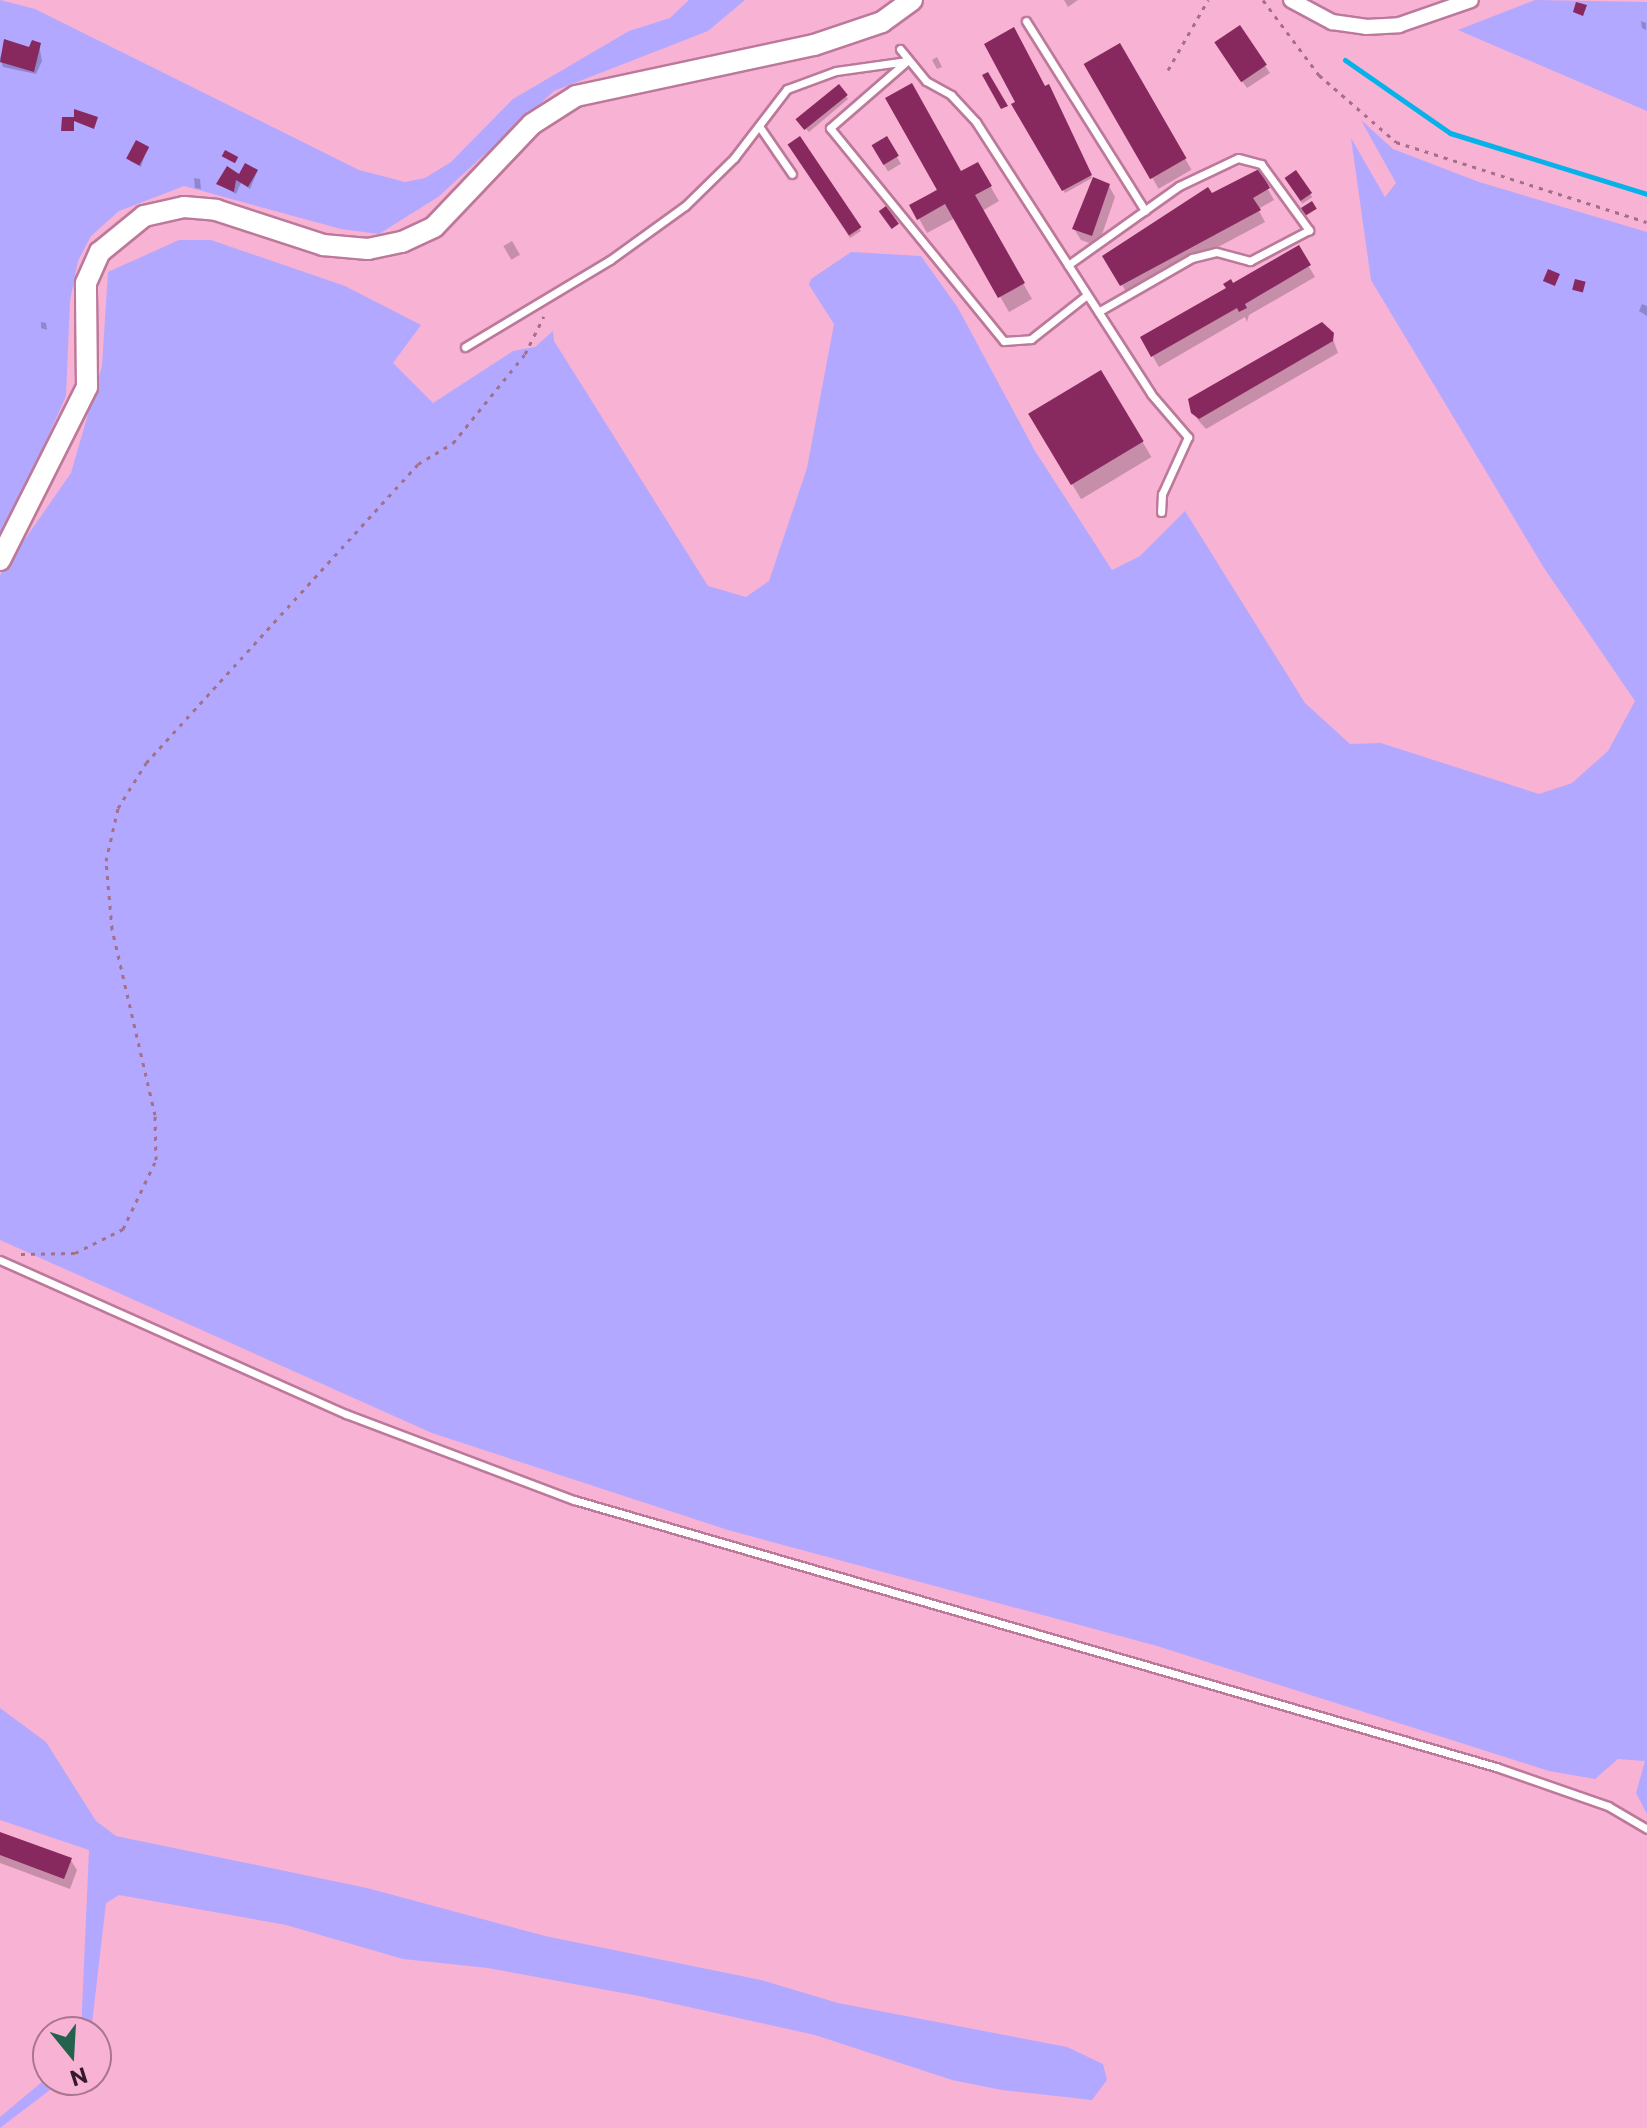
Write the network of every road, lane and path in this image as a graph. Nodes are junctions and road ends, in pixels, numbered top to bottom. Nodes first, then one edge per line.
1 (912, 0) edge
2 (1208, 0) edge
3 (1263, 0) edge
4 (1291, 0) edge
5 (1471, 0) edge
6 (1026, 21) dead end
7 (900, 49) dead end
8 (907, 61) junction
9 (1168, 70) dead end
10 (759, 126) junction
11 (792, 174) dead end
12 (1145, 211) junction
13 (1647, 222) edge
14 (1068, 265) junction
15 (557, 291) junction
16 (1087, 295) junction
17 (1098, 312) junction
18 (465, 347) dead end
19 (1161, 512) dead end
20 (0, 560) edge
21 (15, 1254) dead end
22 (0, 1260) edge
23 (1647, 1829) edge

1 - 20 main road
2 - 9 path
3 - 13 path
4 - 5 street
6 - 12 lane
7 - 8 lane
8 - 10 lane
8 - 14 lane
8 - 16 lane
10 - 11 lane
10 - 15 lane
12 - 14 lane
12 - 17 lane
14 - 16 lane
15 - 18 lane
15 - 21 path
16 - 17 lane
17 - 19 lane
22 - 23 lane

